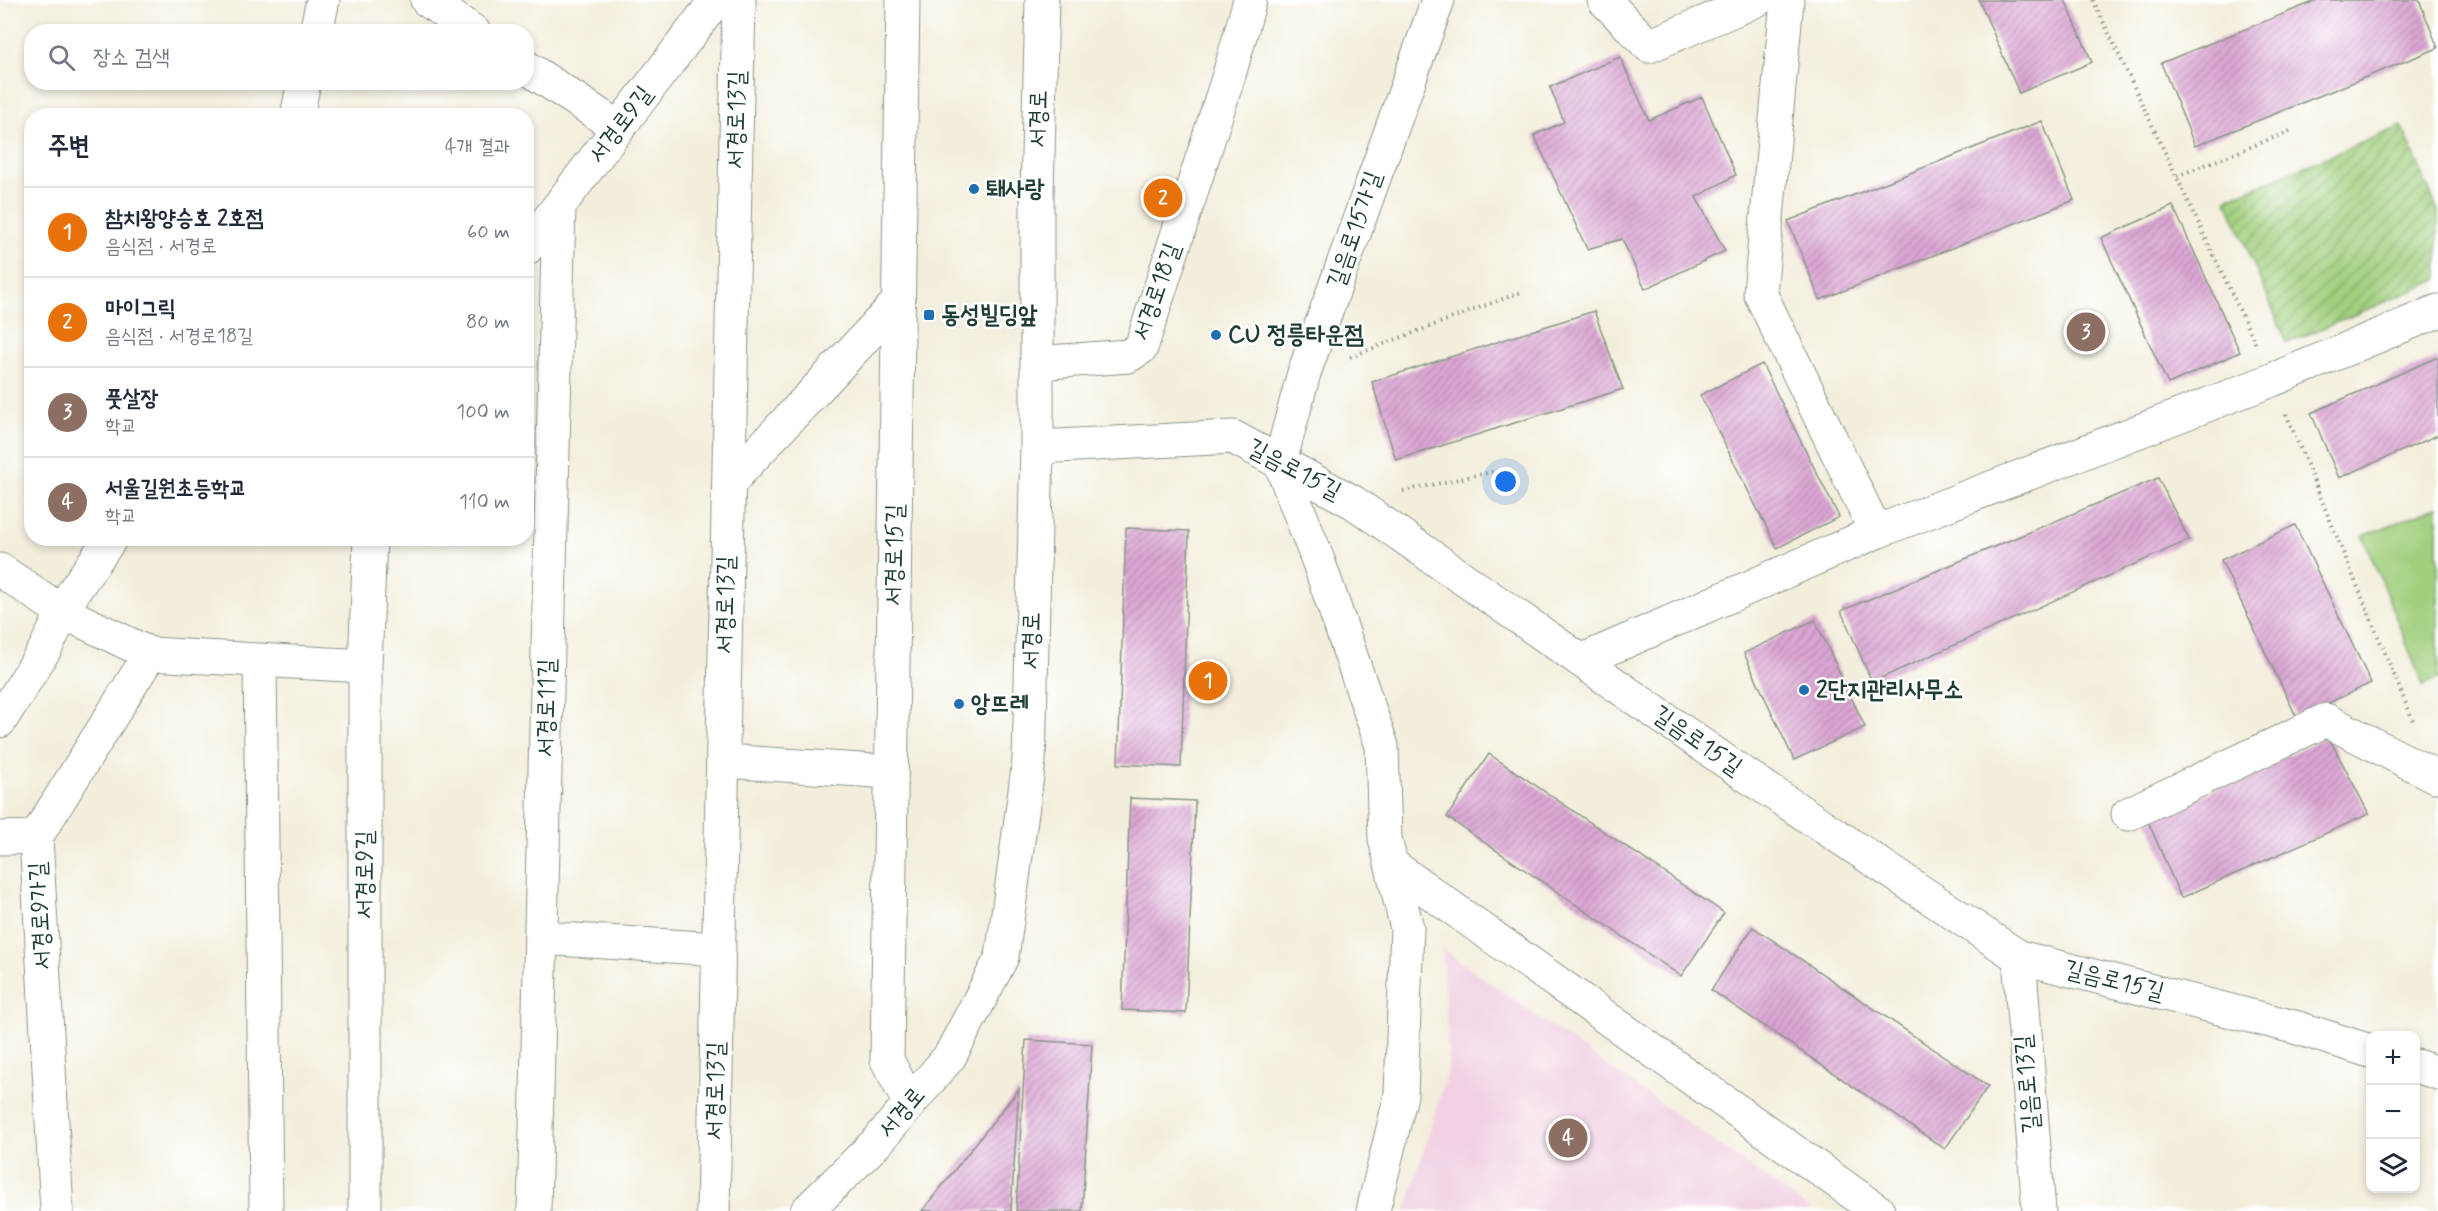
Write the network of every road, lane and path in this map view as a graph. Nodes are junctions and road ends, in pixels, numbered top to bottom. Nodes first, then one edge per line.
1 (323, 0) edge
2 (427, 0) edge
3 (716, 0) edge
4 (739, 0) edge
5 (903, 0) edge
6 (1042, 0) edge
7 (1250, 0) edge
8 (1438, 0) edge
9 (1605, 0) edge
10 (1757, 0) edge
11 (1787, 0) edge
12 (2093, 0) edge
13 (318, 24) edge
14 (462, 24) edge
15 (534, 72) edge
16 (302, 90) edge
17 (299, 108) edge
18 (619, 128) junction
19 (2291, 131) dead end
20 (2178, 176) junction
21 (559, 206) junction
22 (534, 239) edge
23 (1521, 292) dead end
24 (898, 302) junction
25 (2438, 311) edge
26 (1037, 363) junction
27 (1304, 373) junction
28 (2272, 380) junction
29 (1037, 447) junction
30 (1280, 462) junction
31 (1496, 471) dead end
32 (729, 483) junction
33 (1353, 502) junction
34 (1876, 532) junction
35 (105, 546) edge
36 (370, 546) edge
37 (0, 570) edge
38 (63, 612) junction
39 (150, 654) junction
40 (260, 660) junction
41 (1583, 660) junction
42 (365, 666) junction
43 (0, 721) edge
44 (723, 761) junction
45 (891, 772) junction
46 (2435, 776) joint
47 (2128, 814) dead end
48 (36, 837) junction
49 (0, 838) edge
50 (1392, 865) junction
51 (541, 938) junction
52 (719, 949) junction
53 (2019, 957) junction
54 (2366, 1050) edge
55 (2420, 1068) edge
56 (2438, 1073) edge
57 (910, 1104) junction
58 (57, 1211) edge
59 (266, 1211) edge
60 (365, 1211) edge
61 (534, 1211) edge
62 (713, 1211) edge
63 (807, 1211) edge
64 (1373, 1211) edge
65 (1878, 1211) edge
66 (2039, 1211) edge

1 - 13 street
2 - 14 street
3 - 18 street, 서경로9길
4 - 32 street, 서경로13길
5 - 24 street, 서경로15길
6 - 26 street, 서경로
7 - 26 street, 서경로18길
8 - 27 street, 길음로15가길
9 - 10 street
11 - 34 street
12 - 20 path
15 - 18 street
16 - 17 street
18 - 21 street, 서경로9길
19 - 20 path
20 - 28 path
21 - 22 street, 서경로9길
21 - 51 street, 서경로11길
23 - 27 path
24 - 32 street
24 - 45 street, 서경로15길
25 - 28 street
26 - 29 street, 서경로
27 - 30 street, 길음로15가길
28 - 34 street
28 - 46 path
29 - 30 street, 길음로15길
29 - 57 street, 서경로
30 - 33 street, 길음로15길
30 - 50 street
31 - 33 path
32 - 44 street, 서경로13길
33 - 41 street, 길음로15길
34 - 41 street
35 - 38 street
36 - 42 street, 서경로9길
37 - 38 street
38 - 39 street
38 - 43 street
39 - 40 street
39 - 48 street, 서경로9가길
40 - 42 street
40 - 59 street
41 - 53 street, 길음로15길
42 - 60 street, 서경로9길
44 - 45 street
44 - 52 street, 서경로13길
45 - 57 street, 서경로15길
46 - 47 street
48 - 49 street
48 - 58 street, 서경로9가길
50 - 64 street
50 - 65 street
51 - 52 street
51 - 61 street, 서경로11길
52 - 62 street, 서경로13길
53 - 54 street, 길음로15길
53 - 66 street, 길음로13길
55 - 56 street
57 - 63 street, 서경로

